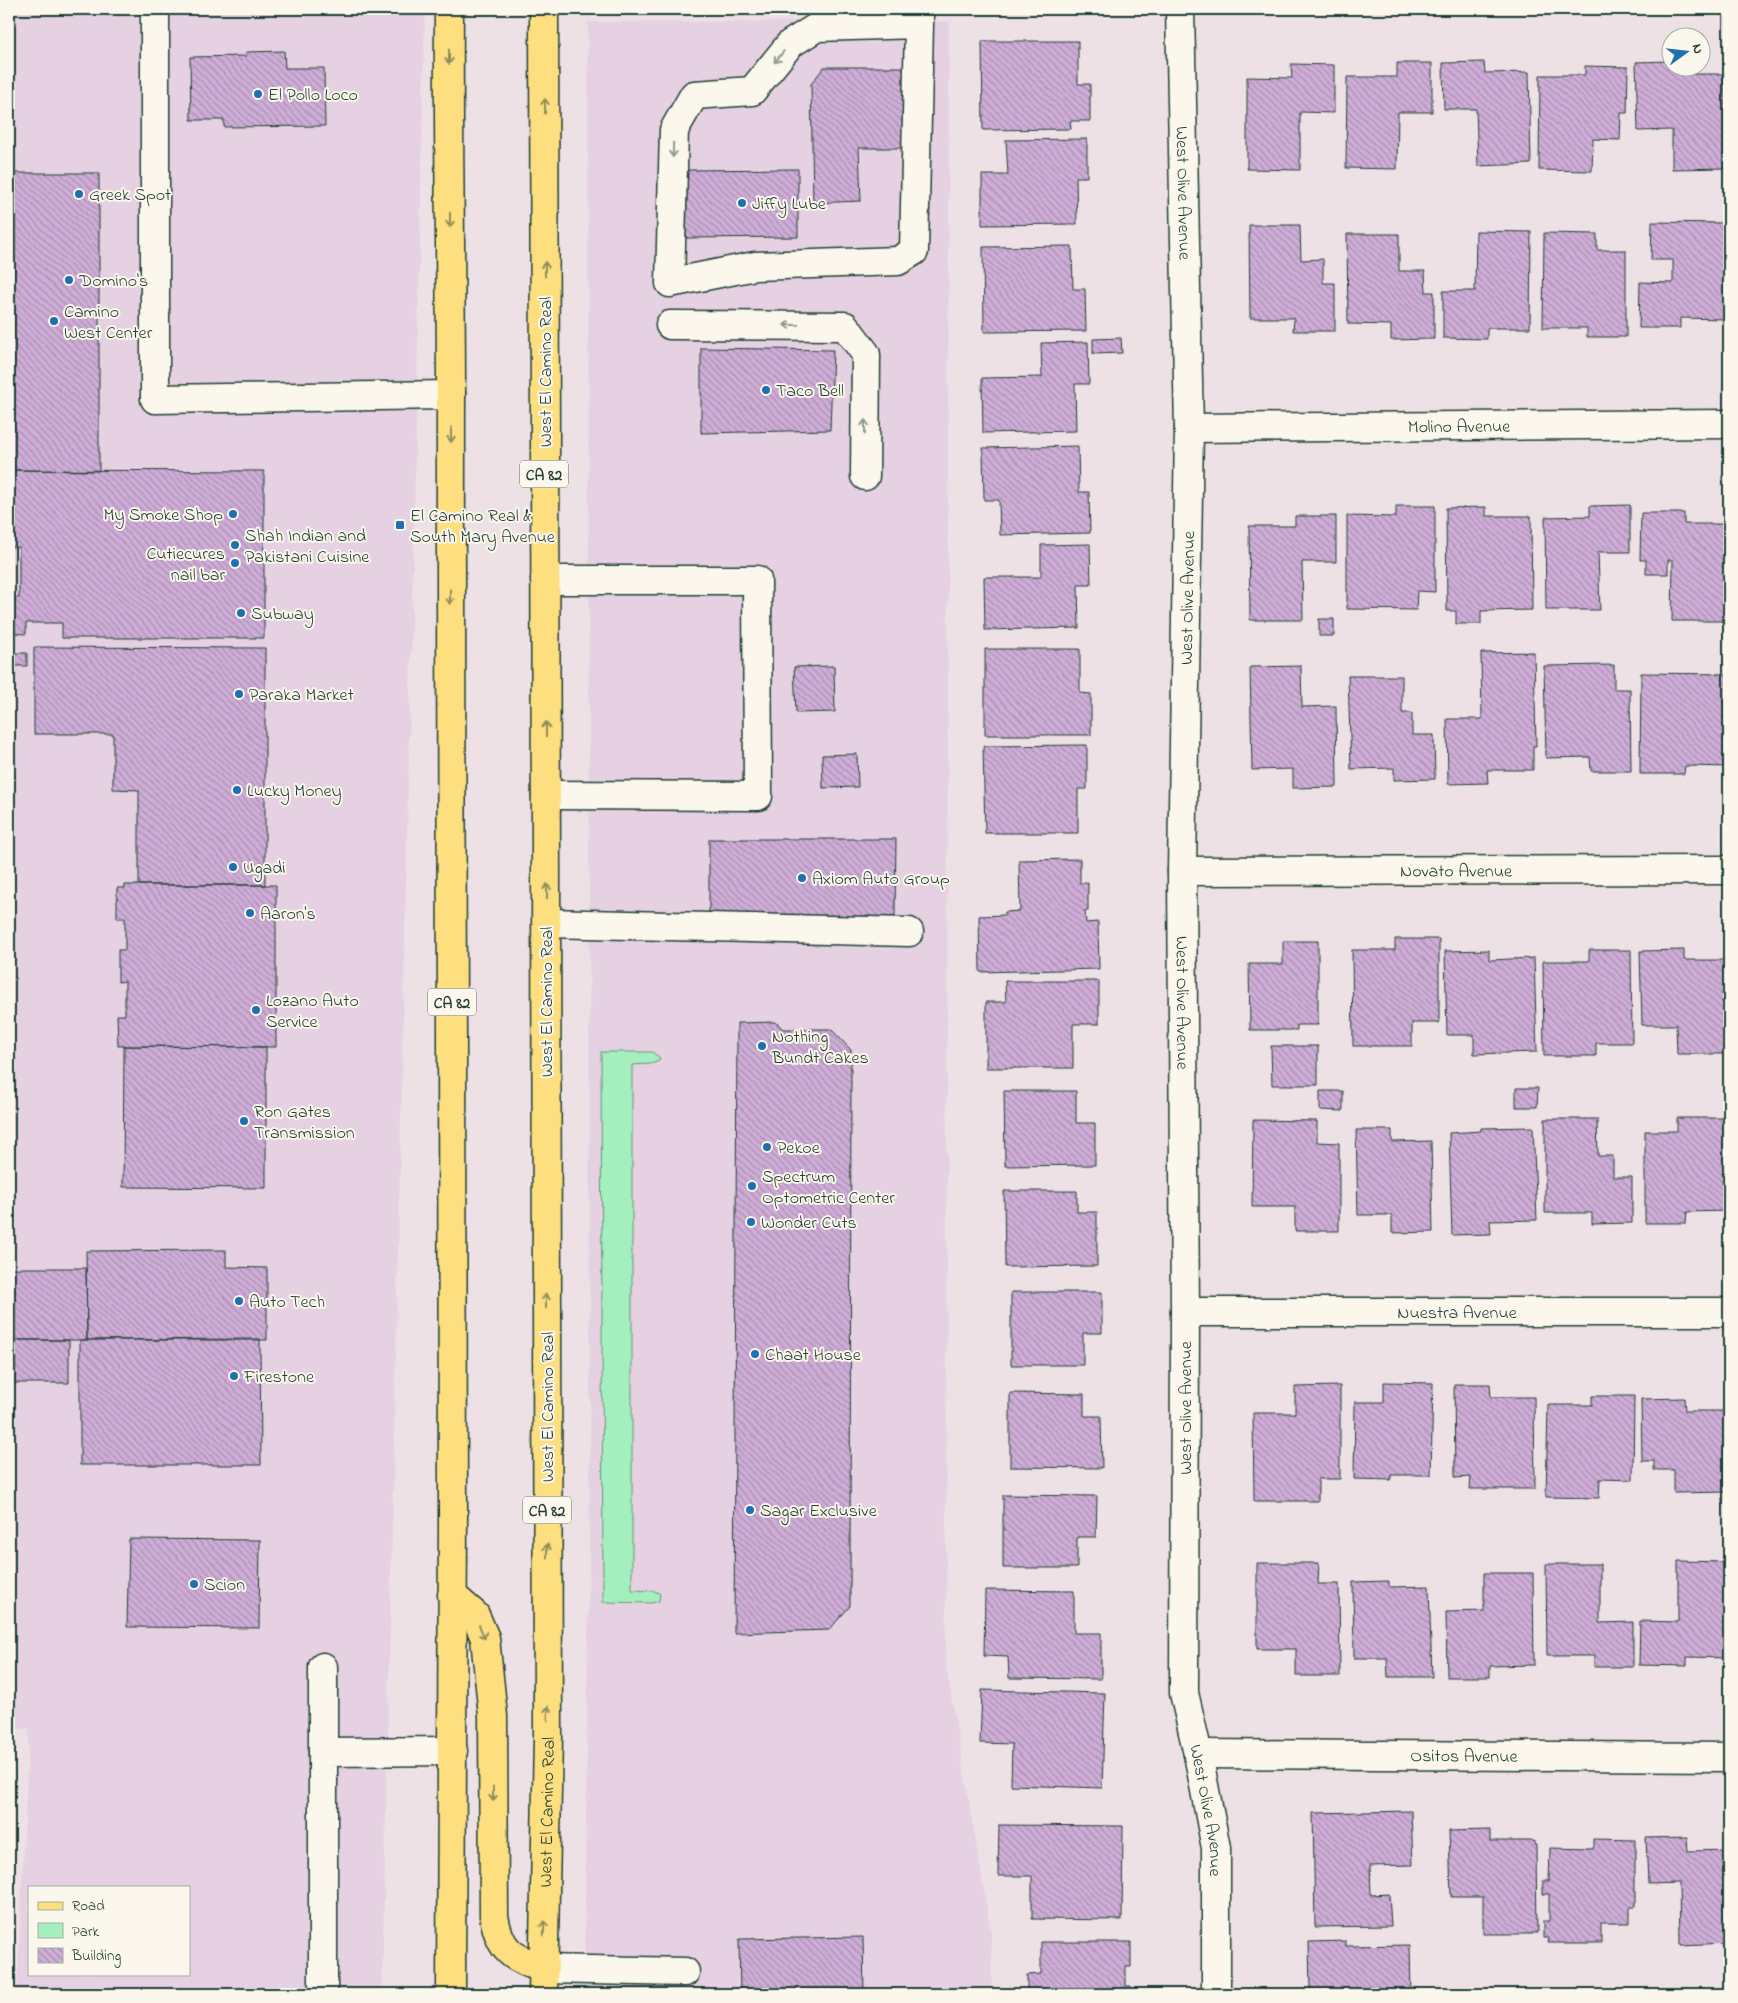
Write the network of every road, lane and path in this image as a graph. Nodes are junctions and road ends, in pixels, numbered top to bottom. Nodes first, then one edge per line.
1 (155, 9) edge
2 (449, 9) edge
3 (544, 9) edge
4 (1180, 9) edge
5 (919, 16) edge
6 (817, 18) edge
7 (670, 325) dead end
8 (451, 395) junction
9 (1729, 424) edge
10 (1189, 428) junction
11 (865, 476) dead end
12 (545, 580) junction
13 (546, 795) junction
14 (1729, 870) edge
15 (1182, 871) junction
16 (547, 923) junction
17 (909, 932) dead end
18 (1185, 1312) junction
19 (1729, 1312) edge
20 (452, 1595) junction
21 (324, 1667) dead end
22 (324, 1752) junction
23 (453, 1752) junction
24 (1198, 1754) junction
25 (1729, 1757) edge
26 (685, 1972) dead end
27 (544, 1982) edge
28 (323, 1994) edge
29 (451, 1994) edge
30 (1216, 1994) edge

1 - 8 street
2 -> 8 main road, CA 82
12 -> 3 main road, West El Camino Real / CA 82
4 - 10 street, West Olive Avenue
5 - 6 street
6 -> 5 street
11 -> 7 street
8 -> 20 main road, CA 82
9 - 10 street, Molino Avenue
10 - 15 street, West Olive Avenue
13 -> 12 main road, West El Camino Real / CA 82
12 - 13 street
16 -> 13 main road, West El Camino Real / CA 82
14 - 15 street, Novato Avenue
15 - 18 street, West Olive Avenue
16 - 17 street
27 -> 16 main road, West El Camino Real / CA 82
18 - 19 street, Nuestra Avenue
18 - 24 street, West Olive Avenue
20 - 23 main road, CA 82
20 -> 27 main road
21 - 22 street
22 - 23 street
22 - 28 street
23 - 29 main road, CA 82
24 - 25 street, Ositos Avenue
24 - 30 street, West Olive Avenue
26 - 27 street

